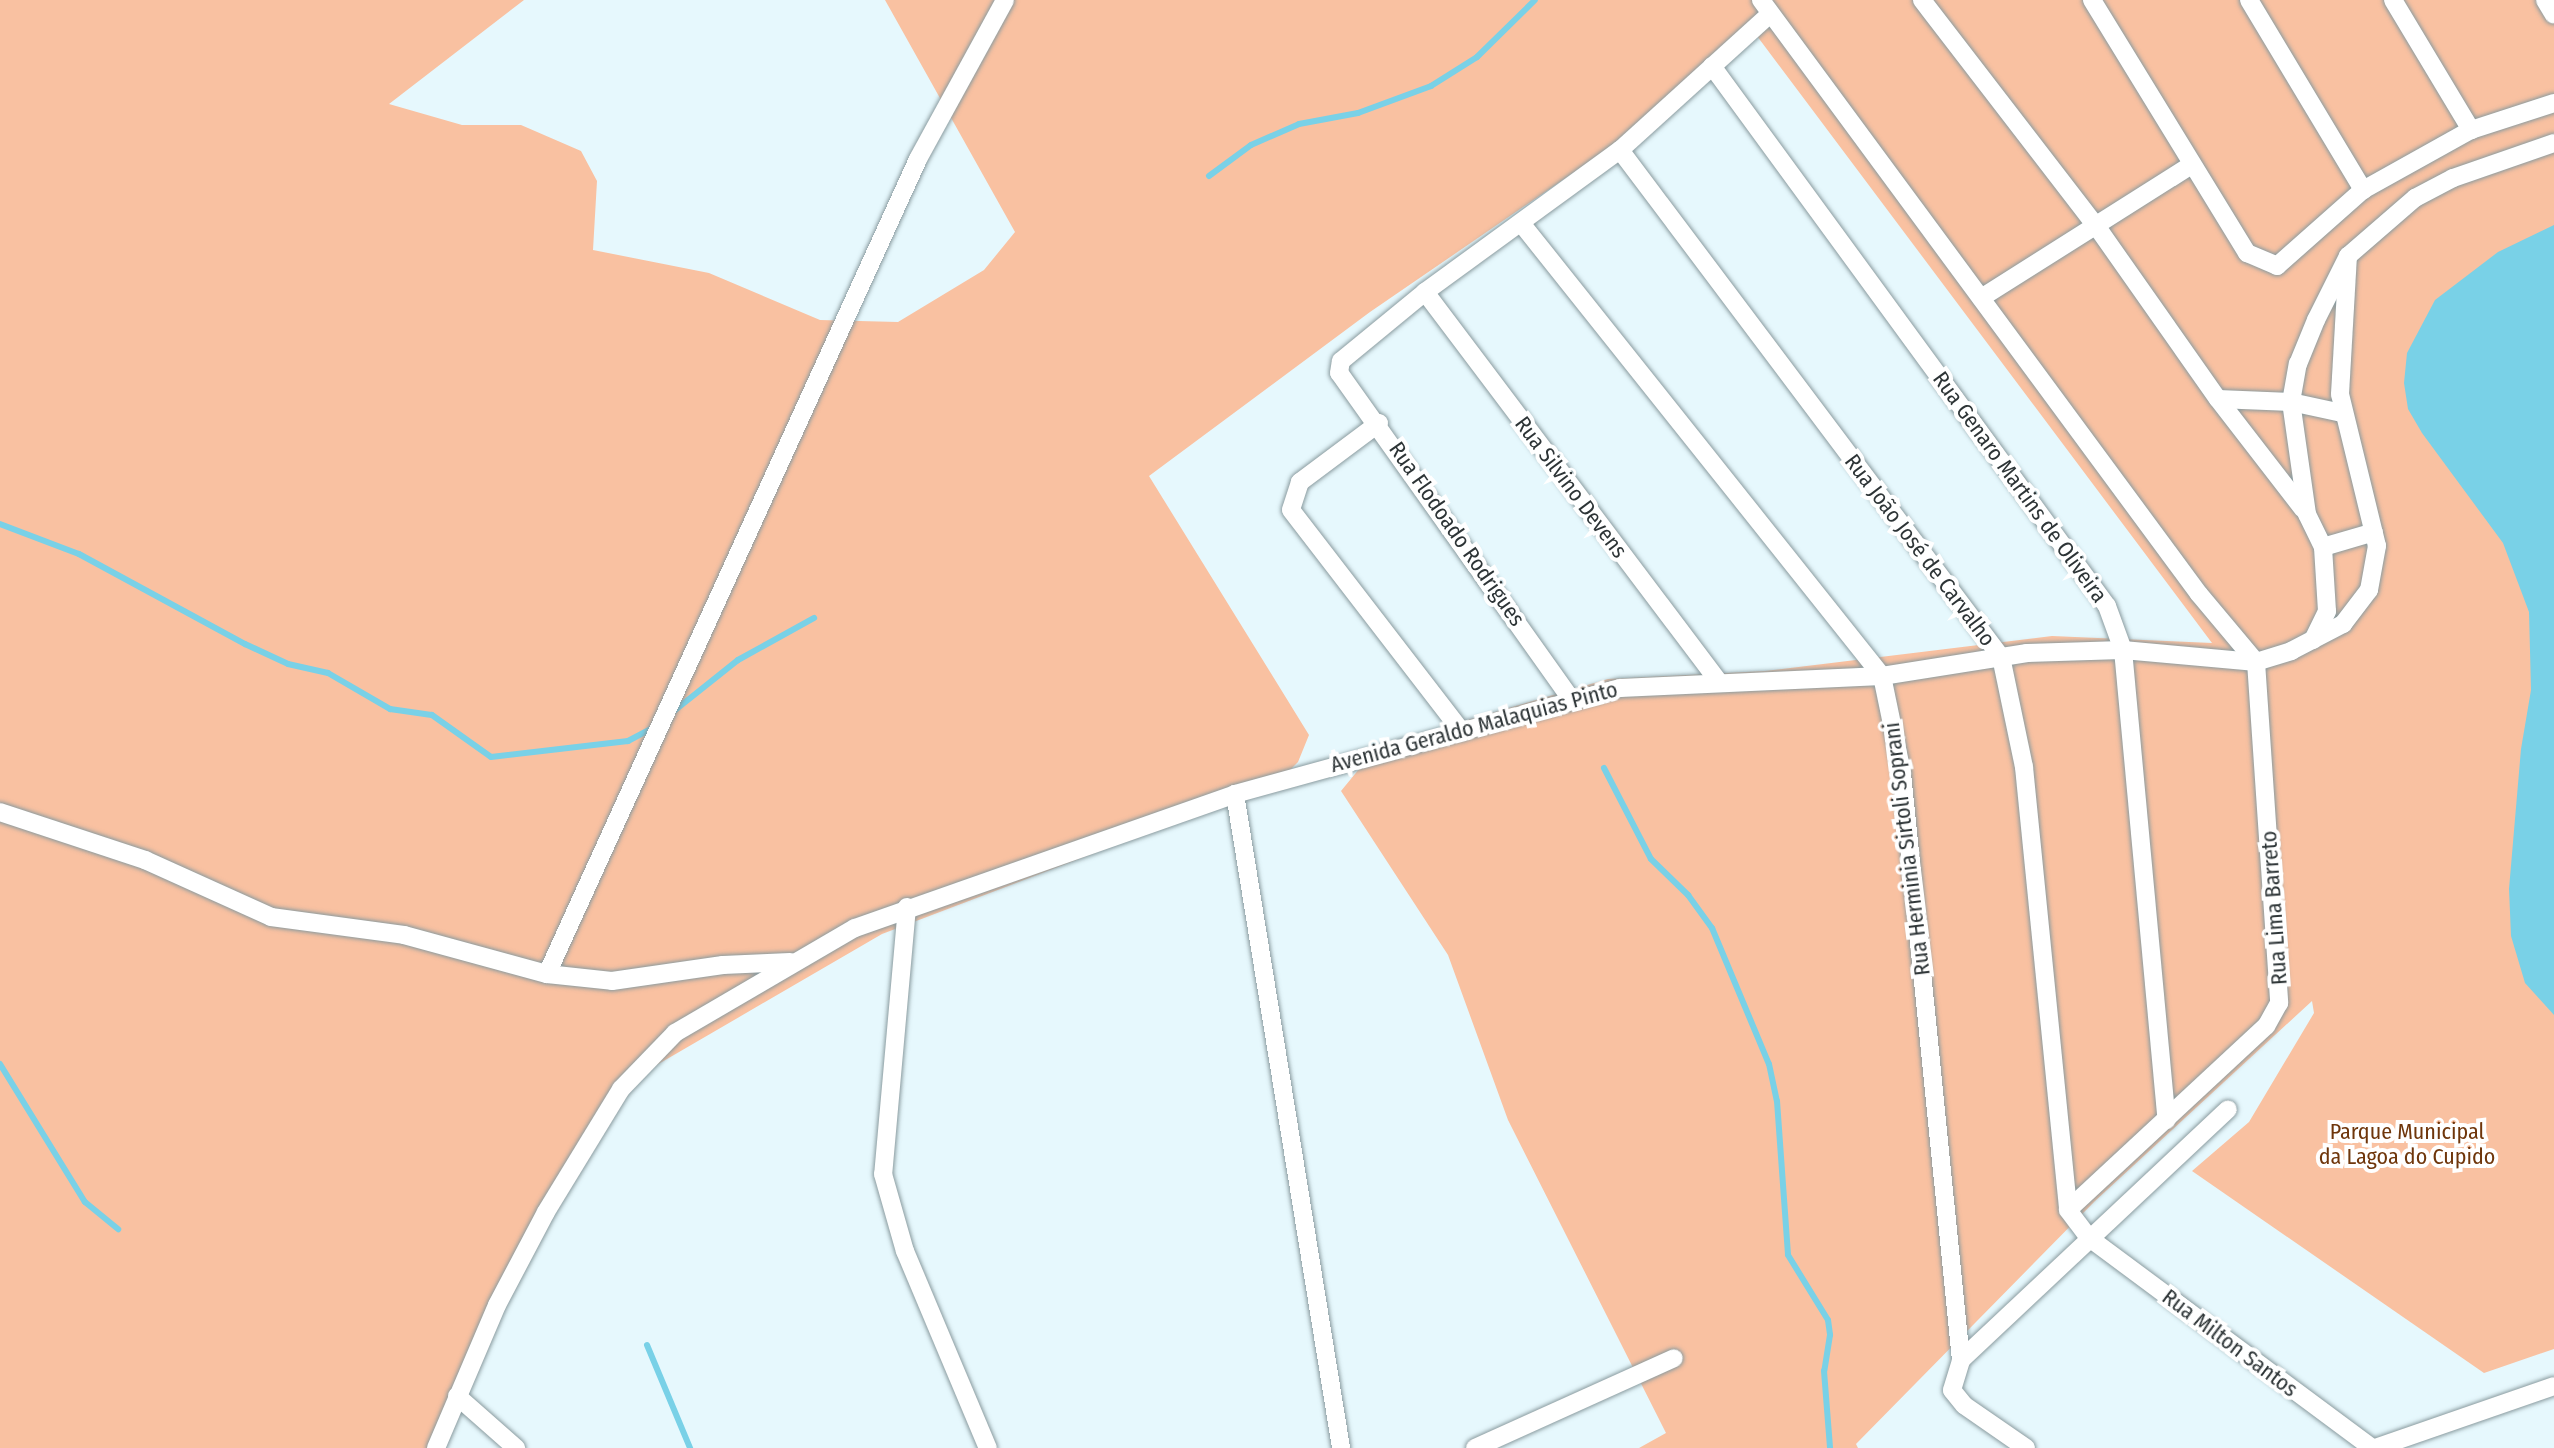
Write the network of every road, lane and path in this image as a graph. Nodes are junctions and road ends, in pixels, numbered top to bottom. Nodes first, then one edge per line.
1 (1005, 0) edge
2 (1922, 0) edge
3 (2092, 0) edge
4 (2249, 0) edge
5 (2393, 0) edge
6 (2545, 0) edge
7 (1764, 8) edge
8 (2554, 15) edge
9 (1712, 66) junction
10 (2554, 103) edge
11 (2471, 130) junction
12 (2554, 143) edge
13 (1620, 150) junction
14 (2191, 165) junction
15 (2363, 190) junction
16 (1521, 223) junction
17 (2097, 227) junction
18 (2348, 256) junction
19 (1425, 292) junction
20 (1981, 298) junction
21 (2218, 399) junction
22 (2291, 402) junction
23 (2342, 413) junction
24 (1379, 423) junction
25 (2307, 514) junction
26 (2374, 532) junction
27 (2323, 547) junction
28 (2313, 640) junction
29 (2123, 650) junction
30 (2001, 657) junction
31 (2256, 662) junction
32 (1882, 676) junction
33 (1718, 681) junction
34 (1571, 699) junction
35 (1462, 732) junction
36 (1235, 794) junction
37 (0, 812) edge
38 (907, 907) junction
39 (790, 962) junction
40 (547, 974) junction
41 (2228, 1109) dead end
42 (2167, 1120) junction
43 (2068, 1210) junction
44 (2088, 1237) junction
45 (1674, 1358) dead end
46 (1961, 1360) junction
47 (2554, 1386) edge
48 (457, 1396) junction
49 (436, 1448) edge
50 (516, 1448) edge
51 (988, 1448) edge
52 (1341, 1448) edge
53 (1475, 1448) edge
54 (2026, 1448) edge
55 (2374, 1448) edge

1 - 40 street
2 - 17 street
3 - 14 street
4 - 15 street
5 - 11 street
6 - 8 street
7 - 9 street
7 - 20 street
9 - 13 street
9 - 29 street, Rua Genaro Martins de Oliveira
10 - 11 street
11 - 15 street
12 - 18 street
13 - 16 street
13 - 30 street, Rua João José de Carvalho
14 - 15 street
14 - 17 street
16 - 19 street
16 - 32 street, Rua Herminia Sirtoli Soprani
17 - 20 street
17 - 21 street
18 - 22 street
18 - 23 street, Avenida Geraldo Malaquias Pinto
19 - 24 street, Rua Flodoado Rodrigues
19 - 33 street, Rua Silvino Devens
20 - 31 street
21 - 22 street
21 - 25 street
22 - 23 street
22 - 25 street
23 - 26 street, Avenida Geraldo Malaquias Pinto
24 - 34 street, Rua Flodoado Rodrigues
24 - 35 street
25 - 27 street
26 - 27 street
26 - 28 street, Avenida Geraldo Malaquias Pinto
27 - 28 street
28 - 31 street, Avenida Geraldo Malaquias Pinto
29 - 30 street, Avenida Geraldo Malaquias Pinto
29 - 31 street, Avenida Geraldo Malaquias Pinto
29 - 42 street, Rua Genaro Martins de Oliveira
30 - 32 street, Avenida Geraldo Malaquias Pinto
30 - 43 street, Rua João José de Carvalho
31 - 42 street, Rua Lima Barreto
32 - 33 street, Avenida Geraldo Malaquias Pinto
32 - 46 street, Rua Herminia Sirtoli Soprani
33 - 34 street, Avenida Geraldo Malaquias Pinto
34 - 35 street, Avenida Geraldo Malaquias Pinto
35 - 36 street, Avenida Geraldo Malaquias Pinto
36 - 38 street, Avenida Geraldo Malaquias Pinto
36 - 52 street
37 - 40 street
38 - 39 street, Avenida Geraldo Malaquias Pinto
38 - 51 street
39 - 40 street
39 - 48 street, Avenida Geraldo Malaquias Pinto
41 - 44 street
42 - 43 street, Rua Lima Barreto
43 - 44 street, Rua Milton Santos
44 - 46 street
44 - 55 street, Rua Milton Santos
45 - 53 street
46 - 54 street
47 - 55 street
48 - 49 street, Avenida Geraldo Malaquias Pinto
48 - 50 street

